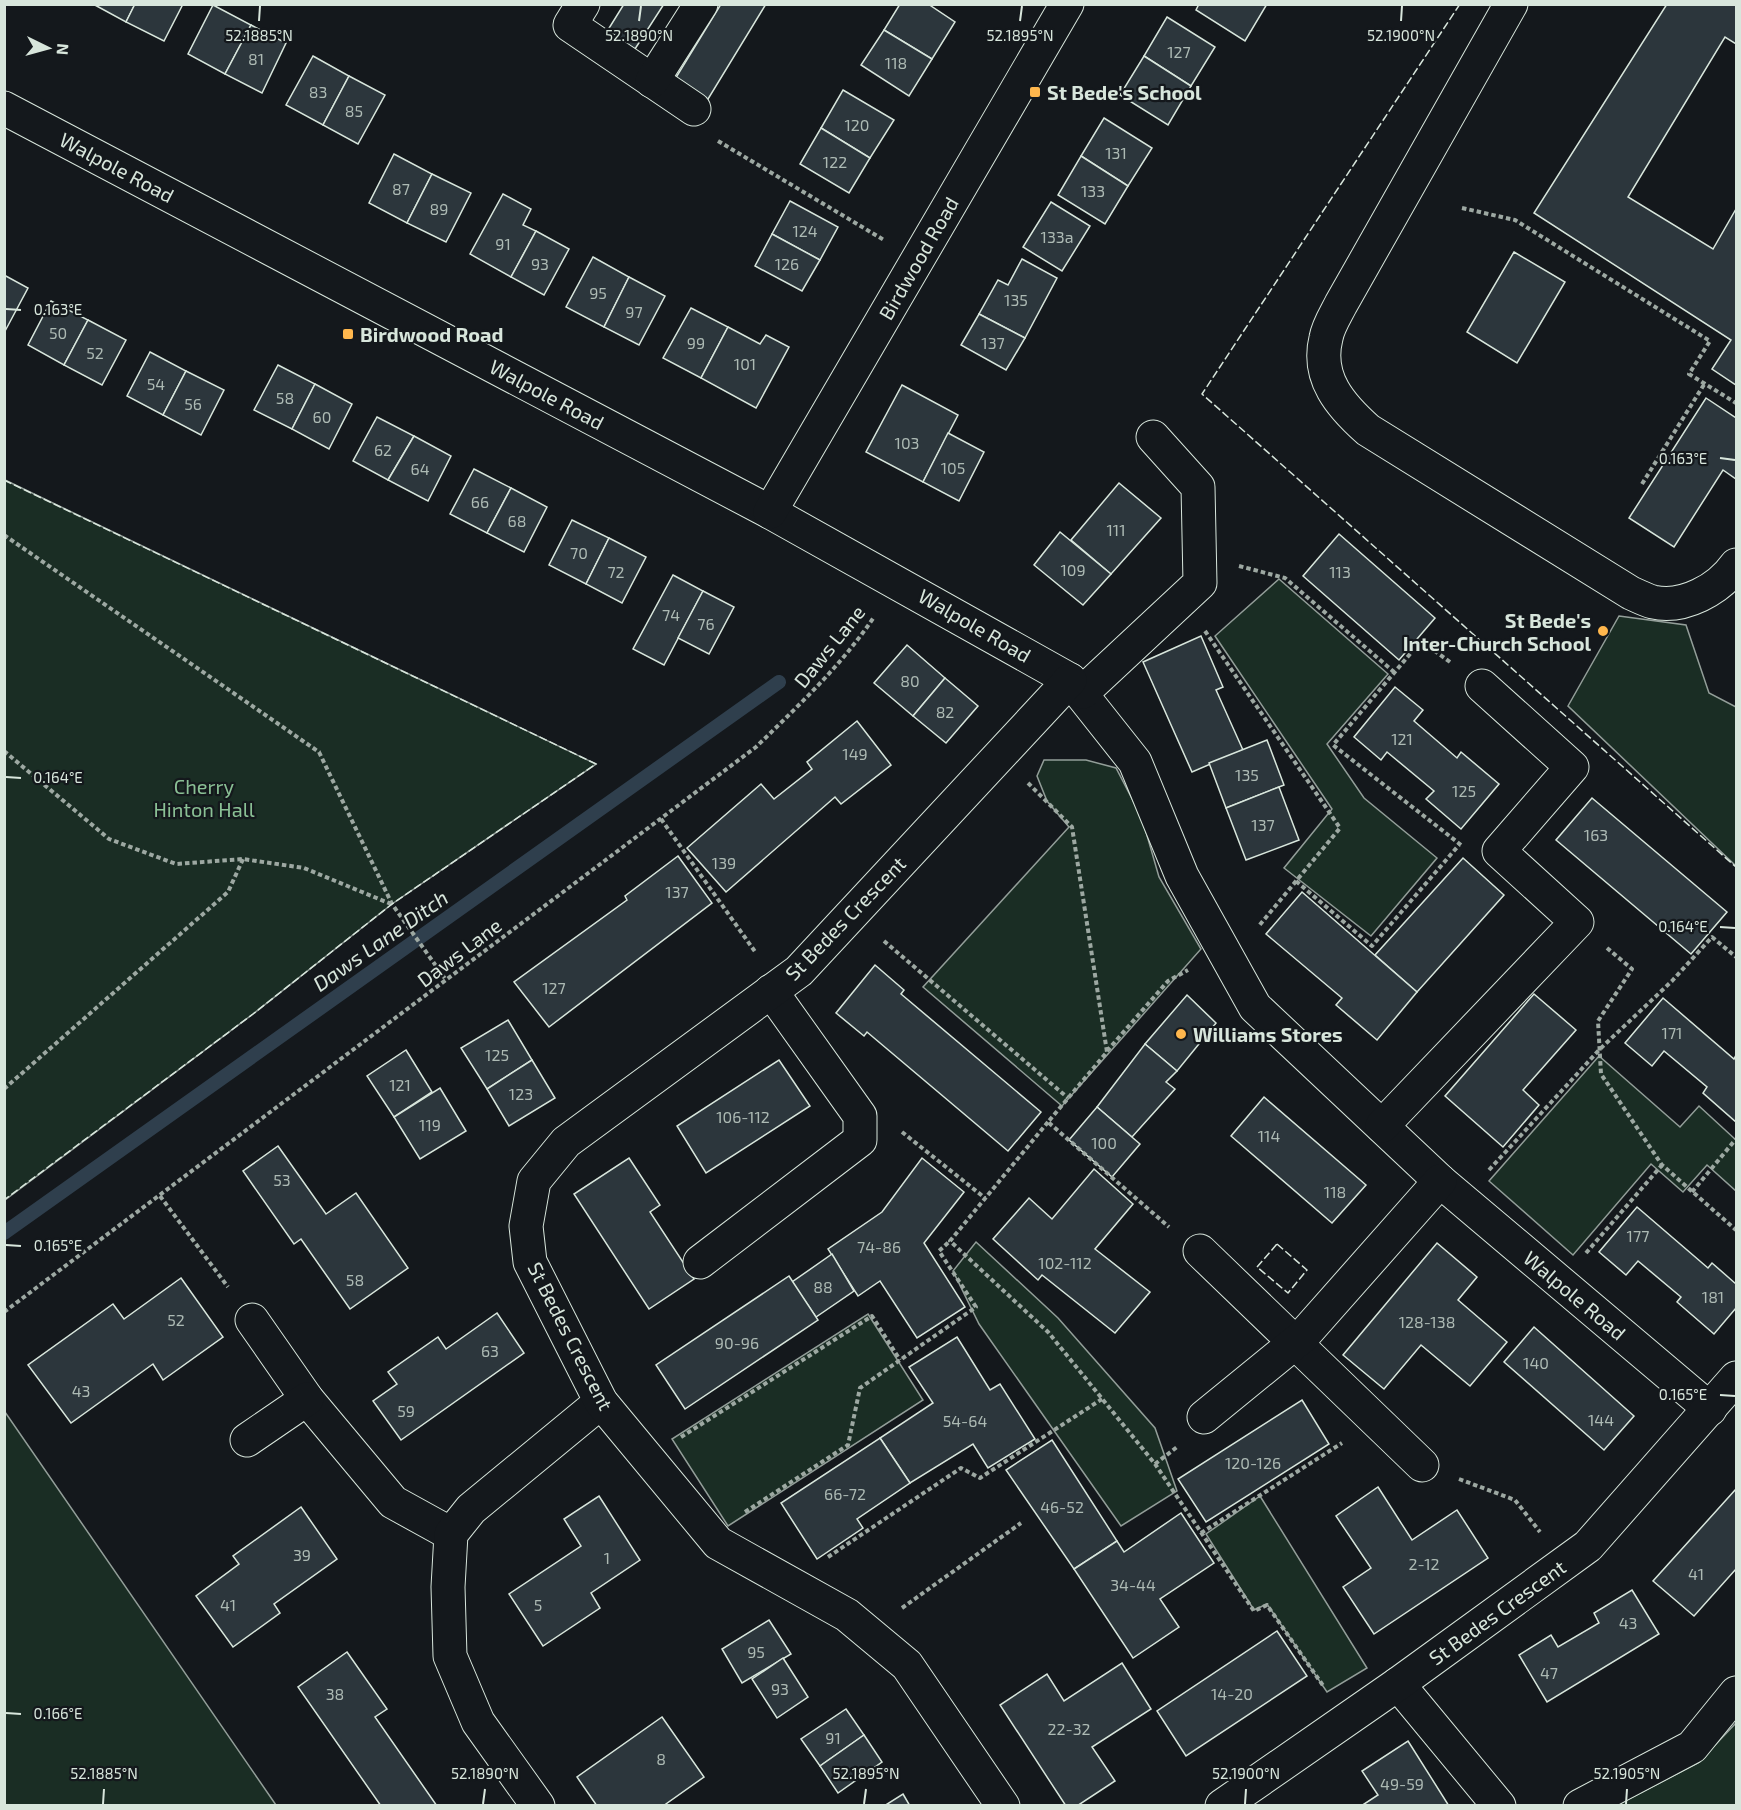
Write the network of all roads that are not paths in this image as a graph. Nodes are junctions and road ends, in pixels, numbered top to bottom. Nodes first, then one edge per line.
1 (583, 4) edge
2 (701, 4) edge
3 (1067, 4) edge
4 (1499, 8) edge
5 (652, 81) junction
6 (4, 108) edge
7 (702, 123) road end
8 (1153, 437) dead end
9 (770, 512) junction
10 (1737, 565) edge
11 (1076, 686) junction
12 (1482, 686) road end
13 (775, 988) junction
14 (1382, 1126) junction
15 (1451, 1190) junction
16 (1200, 1251) road end
17 (700, 1262) dead end
18 (252, 1320) road end
19 (1294, 1343) junction
20 (1737, 1378) edge
21 (307, 1399) junction
22 (601, 1402) junction
23 (1710, 1409) junction
24 (1204, 1416) dead end
25 (247, 1440) dead end
26 (1422, 1466) road end
27 (451, 1534) junction
28 (1398, 1684) junction
29 (1737, 1693) edge
30 (538, 1806) edge
31 (1004, 1806) edge
32 (1222, 1806) edge
33 (1499, 1806) edge
34 (1580, 1806) edge

1 - 5 street
2 - 5 street
3 - 9 street, Birdwood Road
4 - 10 street
5 - 7 street
6 - 9 street, Walpole Road
8 - 11 street
9 - 11 street, Walpole Road
11 - 13 street, St Bedes Crescent
11 - 14 street, Walpole Road
12 - 14 street
13 - 17 street
13 - 22 street, St Bedes Crescent
14 - 15 street, Walpole Road
15 - 19 street
15 - 23 street, Walpole Road
16 - 19 street
18 - 21 street
19 - 24 street
19 - 26 street
20 - 23 street, St Bedes Crescent
21 - 25 street
21 - 27 street
22 - 27 street
22 - 31 street, St Bedes Crescent
23 - 28 street, St Bedes Crescent
27 - 30 street
28 - 32 street, St Bedes Crescent
28 - 33 street
29 - 34 street

